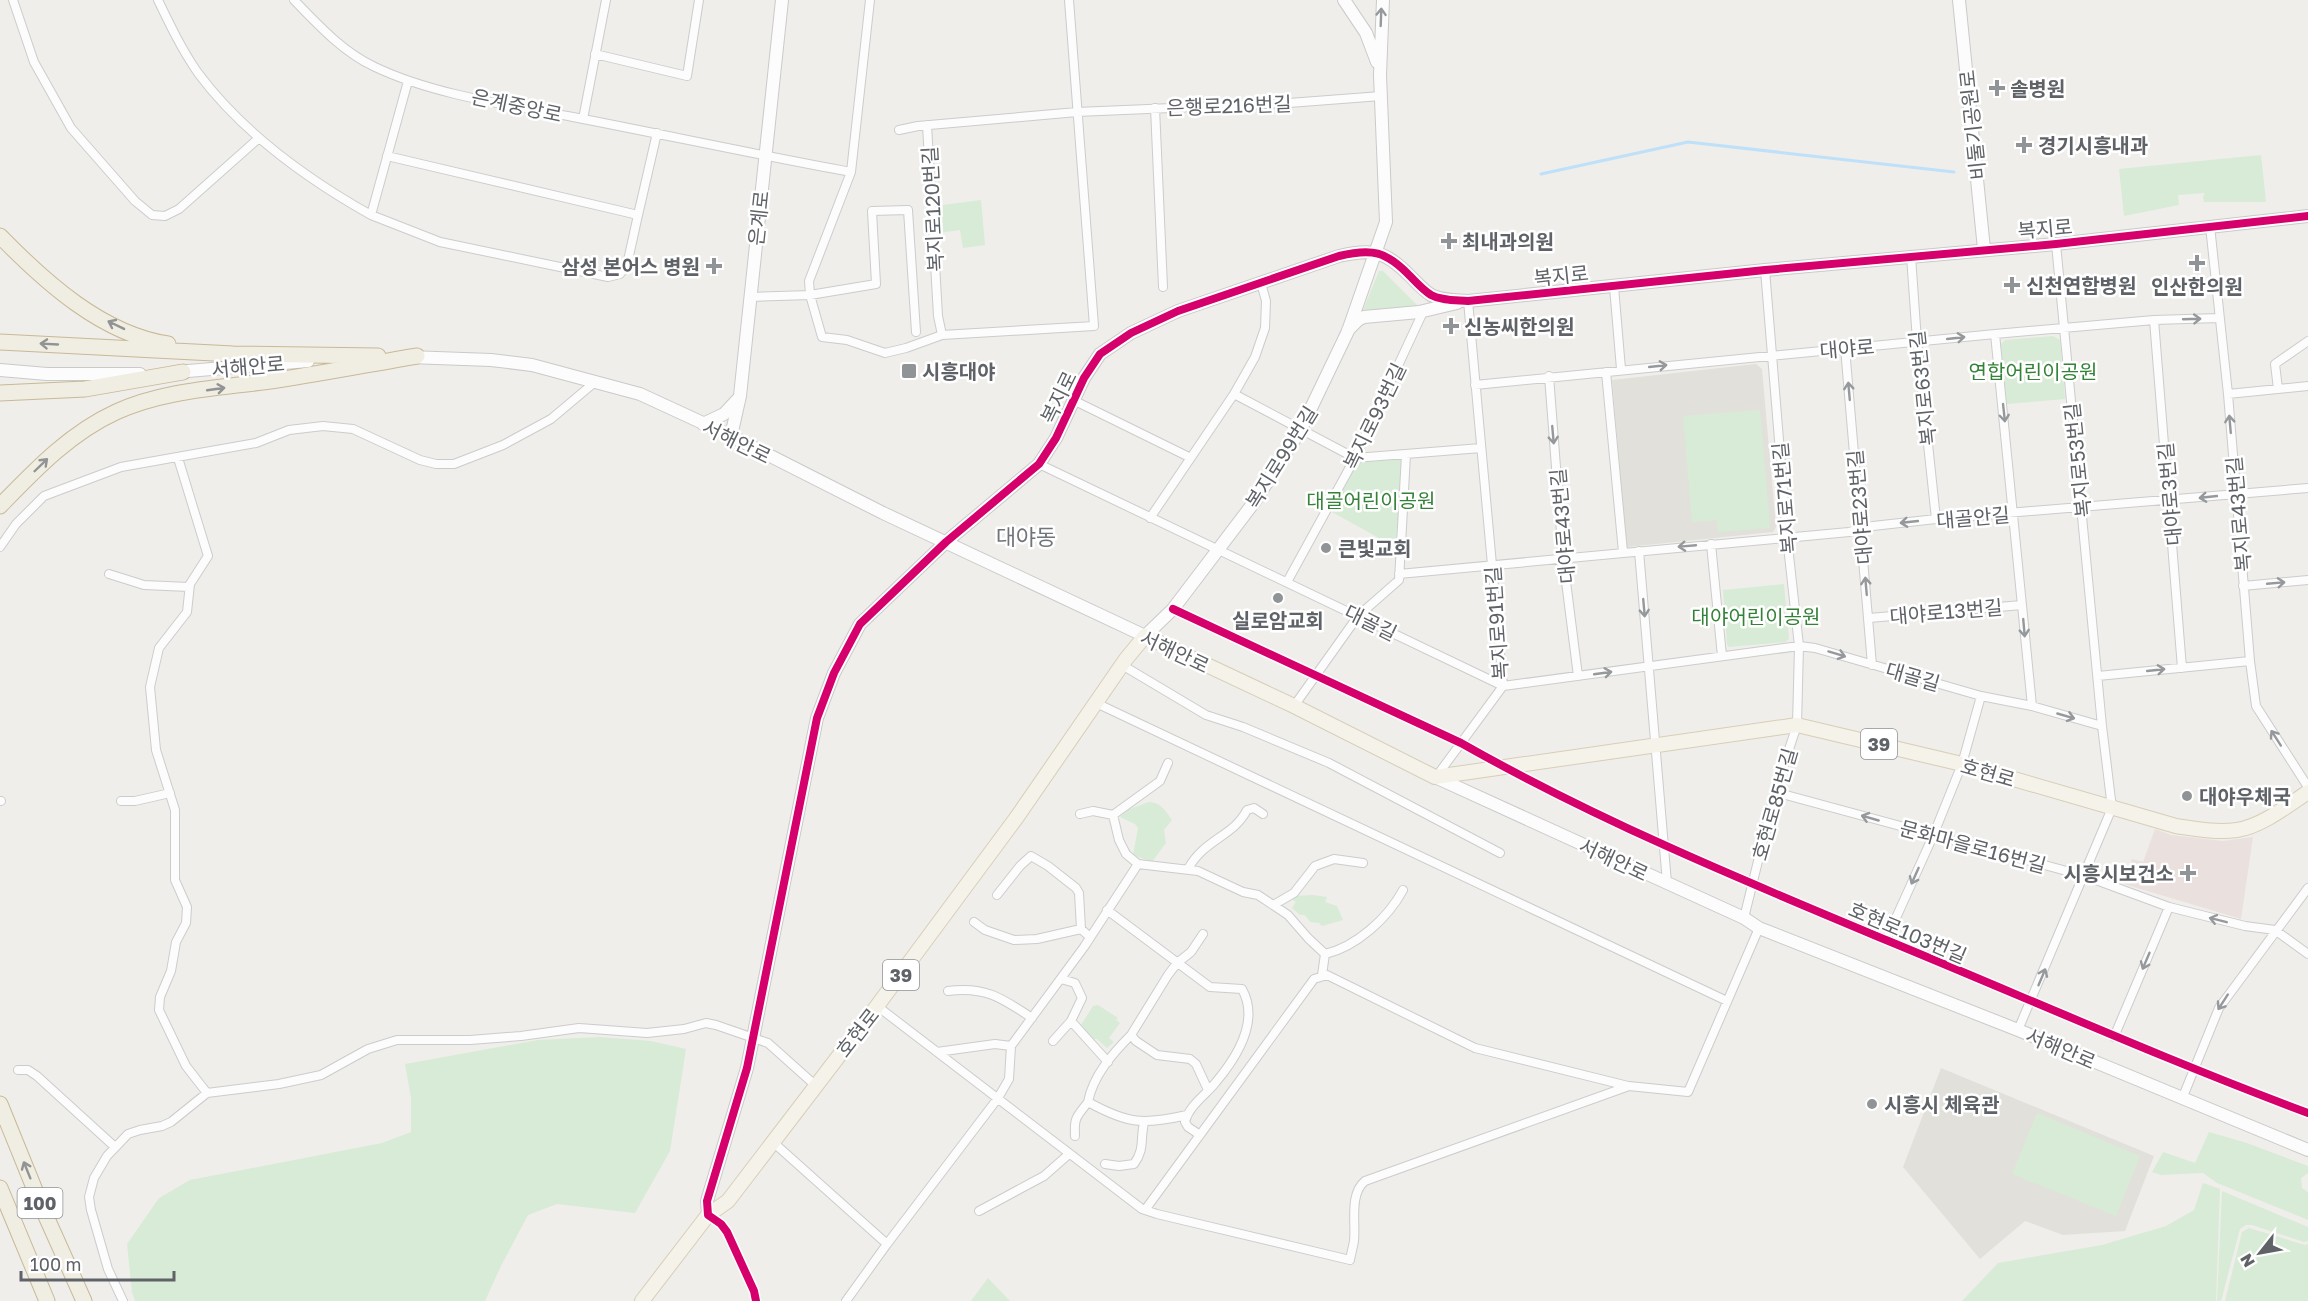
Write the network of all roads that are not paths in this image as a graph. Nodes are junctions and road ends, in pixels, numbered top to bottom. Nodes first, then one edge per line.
1 (13, 0) edge
2 (158, 0) edge
3 (294, 0) edge
4 (606, 0) edge
5 (699, 0) edge
6 (782, 0) edge
7 (870, 0) edge
8 (1069, 0) edge
9 (1344, 0) edge
10 (1383, 0) edge
11 (1959, 0) edge
12 (595, 54) junction
13 (1380, 75) junction
14 (408, 81) junction
15 (1382, 96) junction
16 (1155, 108) junction
17 (1077, 112) junction
18 (583, 119) junction
19 (927, 125) junction
20 (899, 130) dead end
21 (657, 133) junction
22 (259, 138) junction
23 (387, 156) junction
24 (764, 156) junction
25 (851, 172) junction
26 (371, 215) junction
27 (638, 215) junction
28 (2308, 216) edge
29 (2210, 226) junction
30 (0, 236) edge
31 (2056, 244) junction
32 (1984, 249) junction
33 (1376, 252) junction
34 (1911, 256) junction
35 (1764, 270) junction
36 (1261, 284) junction
37 (1614, 286) junction
38 (1163, 287) dead end
39 (810, 295) junction
40 (750, 297) junction
41 (1468, 301) junction
42 (1423, 312) junction
43 (2219, 318) junction
44 (2154, 320) junction
45 (2065, 328) junction
46 (1348, 331) junction
47 (916, 332) dead end
48 (1995, 334) junction
49 (942, 335) junction
50 (1917, 341) junction
51 (2308, 341) edge
52 (0, 342) edge
53 (1845, 348) junction
54 (233, 354) junction
55 (1772, 355) junction
56 (417, 356) junction
57 (1621, 369) junction
58 (0, 370) edge
59 (183, 372) junction
60 (1606, 372) junction
61 (1549, 376) junction
62 (595, 382) junction
63 (1475, 385) junction
64 (2308, 386) edge
65 (2278, 388) junction
66 (0, 393) edge
67 (1234, 394) junction
68 (2228, 394) junction
69 (740, 396) junction
70 (1073, 400) junction
71 (702, 424) junction
72 (1301, 429) junction
73 (731, 436) junction
74 (1481, 448) junction
75 (1406, 455) junction
76 (1189, 457) junction
77 (178, 458) junction
78 (1354, 458) junction
79 (1039, 464) junction
80 (2308, 488) edge
81 (2236, 494) junction
82 (2170, 500) junction
83 (0, 506) edge
84 (2082, 508) junction
85 (2014, 513) junction
86 (1150, 518) junction
87 (1936, 519) junction
88 (1861, 530) junction
89 (1787, 537) junction
90 (946, 542) junction
91 (1711, 544) junction
92 (0, 547) edge
93 (1217, 551) junction
94 (1639, 551) junction
95 (1623, 552) junction
96 (1563, 558) junction
97 (1491, 564) junction
98 (109, 573) dead end
99 (1399, 574) junction
100 (2308, 580) edge
101 (1287, 582) junction
102 (2243, 586) junction
103 (189, 587) junction
104 (2022, 604) junction
105 (1173, 609) junction
106 (1358, 616) junction
107 (1869, 618) junction
108 (1144, 636) junction
109 (1799, 646) junction
110 (1722, 656) junction
111 (2250, 662) junction
112 (1122, 665) junction
113 (1872, 665) junction
114 (1648, 666) junction
115 (2182, 668) junction
116 (1315, 676) junction
117 (1578, 676) junction
118 (2098, 676) junction
119 (1503, 686) junction
120 (1980, 696) junction
121 (1096, 704) junction
122 (1294, 706) junction
123 (2032, 706) junction
124 (1797, 725) junction
125 (2102, 726) junction
126 (1461, 743) junction
127 (1657, 745) junction
128 (1168, 763) dead end
129 (1962, 764) junction
130 (1502, 766) junction
131 (1435, 777) junction
132 (2308, 787) edge
133 (1775, 792) junction
134 (2308, 792) edge
135 (170, 793) junction
136 (121, 801) dead end
137 (2112, 808) junction
138 (1080, 814) dead end
139 (1263, 814) dead end
140 (1113, 815) junction
141 (1933, 836) junction
142 (1664, 846) junction
143 (1500, 853) dead end
144 (1363, 863) dead end
145 (1138, 864) junction
146 (1188, 869) junction
147 (2085, 876) junction
148 (1667, 883) junction
149 (1752, 886) junction
150 (2308, 888) edge
151 (1403, 890) dead end
152 (997, 895) dead end
153 (1275, 904) junction
154 (2169, 908) junction
155 (1107, 910) junction
156 (1744, 918) junction
157 (974, 922) dead end
158 (1759, 928) junction
159 (1081, 929) junction
160 (2275, 930) junction
161 (1203, 934) dead end
162 (1090, 937) junction
163 (1887, 940) junction
164 (1325, 954) junction
165 (2308, 954) edge
166 (1177, 963) junction
167 (1322, 975) junction
168 (1061, 979) junction
169 (948, 991) dead end
170 (1727, 1001) junction
171 (2031, 1001) junction
172 (878, 1006) junction
173 (1032, 1018) junction
174 (1071, 1021) junction
175 (2018, 1030) junction
176 (1131, 1035) junction
177 (2114, 1037) junction
178 (754, 1039) junction
179 (1053, 1041) dead end
180 (1011, 1046) junction
181 (937, 1052) junction
182 (1108, 1062) junction
183 (18, 1070) dead end
184 (2194, 1070) junction
185 (815, 1085) junction
186 (1629, 1086) junction
187 (1208, 1090) junction
188 (207, 1093) junction
189 (998, 1098) junction
190 (2182, 1099) junction
191 (1088, 1102) junction
192 (0, 1104) edge
193 (2308, 1113) edge
194 (1187, 1115) junction
195 (1144, 1123) junction
196 (1200, 1135) junction
197 (1075, 1136) dead end
198 (774, 1143) junction
199 (116, 1147) junction
200 (2308, 1150) edge
201 (1069, 1154) junction
202 (1105, 1164) dead end
203 (0, 1188) edge
204 (1145, 1210) junction
205 (979, 1211) dead end
206 (708, 1215) junction
207 (887, 1244) junction
208 (47, 1301) edge
209 (84, 1301) edge
210 (123, 1301) edge
211 (642, 1301) edge
212 (756, 1301) edge
213 (846, 1301) edge

1 - 22 street
2 - 22 street
3 - 14 street, 은계중앙로
4 - 12 street
5 - 12 street
6 - 24 street, 은계로
7 - 25 street
8 - 17 street
9 - 13 street
13 -> 10 street
11 - 32 street, 비둘기공원로
12 - 18 street
13 - 15 street
14 - 18 street, 은계중앙로
14 - 23 street
15 - 16 street, 은행로216번길
15 - 33 street
16 - 17 street, 은행로216번길
16 - 38 street
17 - 19 street, 복지로120번길
17 - 49 street
18 - 21 street, 은계중앙로
19 - 20 street
19 - 49 street, 복지로120번길
21 - 24 street, 은계중앙로
21 - 27 street
22 - 26 street
23 - 26 street
23 - 27 street
24 - 25 street, 은계중앙로
24 - 40 street, 은계로
25 - 39 street
26 - 27 street
28 - 29 street, 복지로
29 - 31 street, 복지로
29 - 43 street, 복지로43번길
54 -> 30 highway
31 - 32 street, 복지로
31 - 45 street, 복지로53번길
32 - 34 street, 복지로
33 - 36 street, 복지로
33 - 41 street, 복지로
33 - 46 street, 복지로99번길
34 - 35 street, 복지로
34 - 50 street, 복지로63번길
35 - 37 street, 복지로
35 - 55 street, 복지로71번길
36 - 67 street
36 - 70 street, 복지로
37 - 41 street, 복지로
37 - 57 street
39 - 40 street
39 - 47 street
39 - 49 street
40 - 69 street, 은계로
41 - 42 street
41 - 63 street, 복지로91번길
42 - 46 street
42 - 78 street, 복지로93번길
44 -> 43 street, 대야로
43 - 68 street, 복지로43번길
44 - 45 street, 대야로
44 - 82 street, 대야로3번길
45 - 48 street, 대야로
45 - 84 street, 복지로53번길
46 - 72 street, 복지로99번길
50 -> 48 street, 대야로
48 -> 85 street, 대야로13번길
50 - 53 street, 대야로
50 - 87 street, 복지로63번길
51 - 65 street
54 -> 52 highway
53 - 55 street, 대야로
88 -> 53 street, 대야로23번길
54 - 56 highway
57 -> 55 street, 대야로
55 - 89 street, 복지로71번길
56 - 59 street, 서해안로
56 - 62 street, 서해안로
83 -> 56 highway
57 - 60 street, 대야로
58 - 59 street, 서해안로
59 - 66 highway
60 - 61 street, 대야로
60 - 95 street
61 - 63 street, 대야로
61 -> 96 street, 대야로43번길
62 - 71 street, 서해안로
62 - 77 street
63 - 74 street, 복지로91번길
64 - 65 street
65 - 68 street
67 - 72 street
67 - 76 street
81 -> 68 street, 복지로43번길
69 - 71 street
69 - 73 street, 은계로
70 - 76 street, 복지로
70 - 79 street, 복지로
71 - 73 street, 서해안로
72 - 78 street
72 - 93 street, 복지로99번길
73 - 90 street, 서해안로
74 - 75 street
74 - 97 street, 복지로91번길
75 - 78 street
75 - 99 street
76 - 86 street
77 - 92 street
77 - 103 street
78 - 101 street, 복지로93번길
79 - 86 street, 대골길
79 - 90 street, 복지로
80 - 81 street, 대골안길
81 -> 82 street, 대골안길
81 - 102 street, 복지로43번길
82 - 84 street, 대골안길
82 - 115 street, 대야로3번길
84 - 85 street, 대골안길
84 - 118 street, 복지로53번길
85 - 87 street, 대골안길
85 - 104 street, 대야로13번길
86 - 93 street, 대골길
87 -> 88 street, 대골안길
88 - 89 street, 대골안길
107 -> 88 street, 대야로23번길
89 - 91 street, 대골안길
89 - 109 street, 복지로71번길
90 - 108 street, 서해안로
90 - 178 street, 복지로
91 -> 94 street, 대골안길
91 - 110 street
93 - 101 street, 대골길
93 - 105 street, 복지로99번길
94 - 95 street, 대골안길
94 -> 114 street
95 - 96 street, 대골안길
96 - 97 street, 대골안길
96 - 117 street, 대야로43번길
97 - 99 street, 대골안길
97 - 119 street, 복지로91번길
98 - 103 street
99 - 106 street
102 -> 100 street
101 - 106 street, 대골길
102 - 111 street, 복지로43번길
103 - 135 street
104 - 107 street, 대야로13번길
104 -> 123 street, 대야로13번길
105 - 108 street, 복지로99번길
105 - 116 street, 호현로103번길
106 - 116 street
106 - 119 street, 대골길
107 - 113 street, 대야로23번길
108 - 112 main road, 호현로 / 39
108 - 122 main road, 서해안로
109 - 110 street, 대골길
109 -> 113 street, 대골길
109 - 124 street, 복지로71번길
110 - 114 street, 대골길
111 - 115 street
132 -> 111 street, 복지로43번길
112 - 121 main road, 호현로 / 39
112 - 143 street
113 - 120 street, 대골길
117 -> 114 street, 대골길
114 - 127 street
118 -> 115 street
116 - 122 street
116 - 126 street, 호현로103번길
117 - 119 street, 대골길
118 - 125 street, 복지로53번길
119 - 126 street, 복지로91번길
120 - 123 street, 대골길
120 - 129 street
121 - 170 street
121 - 172 main road, 호현로 / 39
122 - 131 main road, 서해안로
123 -> 125 street, 대골길
124 - 127 main road, 호현로 / 39
124 - 129 main road, 호현로 / 39
124 - 133 street, 호현로85번길
125 - 137 street, 복지로53번길
126 - 130 street, 호현로103번길
126 - 131 street, 복지로91번길
127 - 130 main road, 호현로 / 39
127 - 142 street
128 - 140 street
129 - 137 main road, 호현로 / 39
129 - 141 street
130 - 131 main road, 호현로 / 39
130 - 142 street, 호현로103번길
131 - 148 street, 서해안로
141 -> 133 street, 문화마을로16번길
133 - 149 street, 호현로85번길
134 - 137 main road, 호현로 / 39
135 - 136 street
135 - 188 street
137 - 147 street
138 - 140 street
139 - 146 street
140 - 145 street
141 - 147 street, 문화마을로16번길
141 -> 163 street
142 - 148 street
142 - 149 street, 호현로103번길
144 - 153 street
145 - 146 street
145 - 155 street
146 - 153 street
147 - 154 street, 문화마을로16번길
171 -> 147 street
148 - 156 street, 서해안로
149 - 156 street, 호현로85번길
149 - 163 street, 호현로103번길
150 - 160 street
151 - 164 street
152 - 159 street
153 - 164 street
160 -> 154 street, 문화마을로16번길
154 -> 177 street
155 - 162 street
155 - 166 street
156 - 158 street, 서해안로
157 - 159 street
158 - 170 street
158 - 175 street, 서해안로
159 - 162 street
160 - 165 street, 문화마을로16번길
160 -> 184 street
161 - 166 street
162 - 168 street
163 - 171 street, 호현로103번길
164 - 167 street
166 - 176 street
166 - 187 street
167 - 186 street
167 - 196 street
168 - 173 street
168 - 174 street
169 - 173 street
170 - 186 street
171 - 175 street
171 - 177 street, 호현로103번길
172 - 181 street
172 - 185 main road, 호현로 / 39
173 - 180 street
174 - 179 street
174 - 182 street
175 - 190 street, 서해안로
176 - 182 street
176 - 187 street
177 - 184 street, 호현로103번길
178 - 185 street
178 - 188 street
178 - 206 street, 복지로
180 - 181 street
180 - 189 street
181 - 189 street
182 - 191 street
183 - 199 street
184 - 190 street
184 - 193 street, 호현로103번길
185 - 198 main road, 호현로 / 39
186 - 204 street
187 - 194 street
188 - 199 street
189 - 201 street
189 - 207 street
190 - 200 street, 서해안로
191 - 195 street
191 - 197 street
209 -> 192 highway, 100
194 - 195 street
194 - 196 street
195 - 202 street
196 - 204 street
198 - 206 main road, 호현로 / 39
198 - 207 street
199 - 210 street
201 - 204 street
201 - 205 street
203 - 208 highway, 100
206 - 211 main road, 호현로 / 39
206 - 212 street
207 - 213 street

